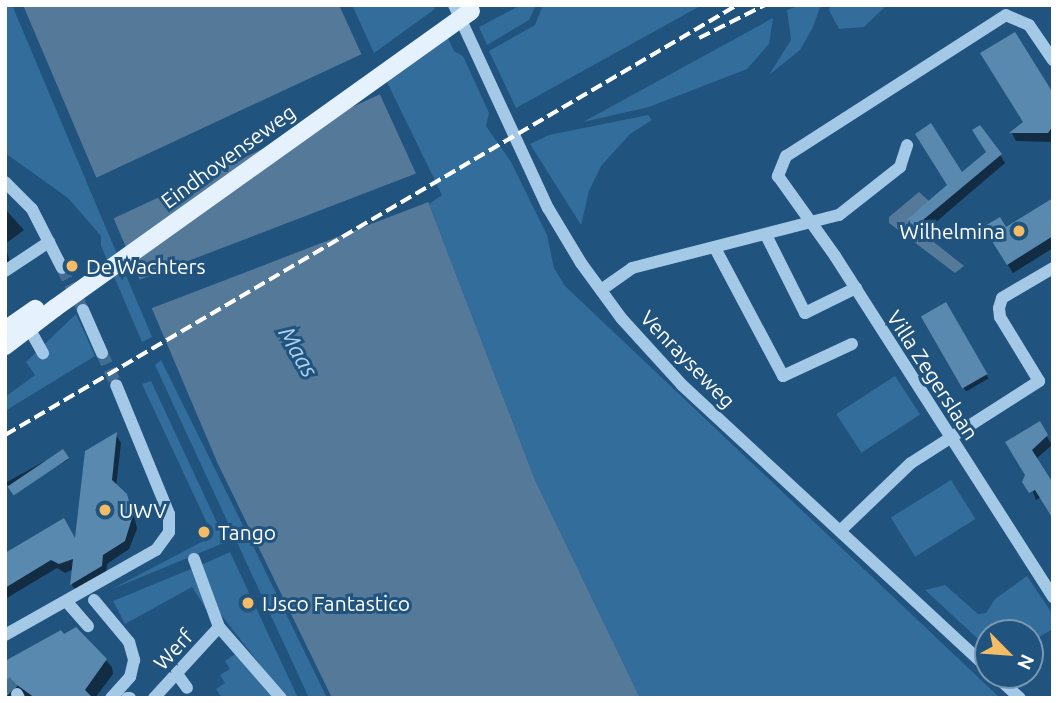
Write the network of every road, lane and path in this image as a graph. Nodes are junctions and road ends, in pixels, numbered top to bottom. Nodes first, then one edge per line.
1 (465, 7) edge
2 (1053, 60) edge
3 (907, 145) dead end
4 (5, 182) edge
5 (808, 224) junction
6 (766, 235) junction
7 (49, 242) junction
8 (715, 248) junction
9 (62, 268) tunnel mouth
10 (1053, 268) edge
11 (5, 271) edge
12 (856, 288) junction
13 (601, 290) junction
14 (52, 303) junction
15 (83, 310) tunnel mouth
16 (29, 328) junction
17 (5, 330) edge
18 (852, 344) dead end
19 (5, 346) edge
20 (43, 353) dead end
21 (102, 353) tunnel mouth
22 (116, 385) tunnel mouth
23 (950, 437) junction
24 (840, 531) junction
25 (194, 559) dead end
26 (1053, 597) edge
27 (94, 600) dead end
28 (67, 603) junction
29 (88, 625) dead end
30 (219, 627) junction
31 (5, 635) edge
32 (974, 655) edge
33 (177, 674) junction
34 (187, 688) dead end
35 (111, 698) edge
36 (154, 698) edge
37 (281, 698) edge

1 - 13 street, Venrayseweg
1 - 14 main road, Eindhovenseweg, bridge
2 - 5 street, Villa Zegerslaan
3 - 5 street
4 - 7 street
5 - 6 street
5 - 12 street, Villa Zegerslaan
6 - 8 street
6 - 12 street
7 - 9 street
7 - 11 street
8 - 13 street
8 - 18 street
10 - 23 street
12 - 23 street, Villa Zegerslaan
13 - 24 street, Venrayseweg
14 - 16 main road, Eindhovenseweg
14 - 17 main road, Eindhovenseweg
15 - 21 street
16 - 19 main road, Eindhovenseweg
16 - 20 street
22 - 28 street
23 - 24 street
23 - 26 street, Villa Zegerslaan
24 - 32 street, Venrayseweg
25 - 30 street
27 - 35 street
28 - 29 street
28 - 31 street
30 - 33 street, Werf
30 - 37 street
33 - 34 street
33 - 36 street, Werf

